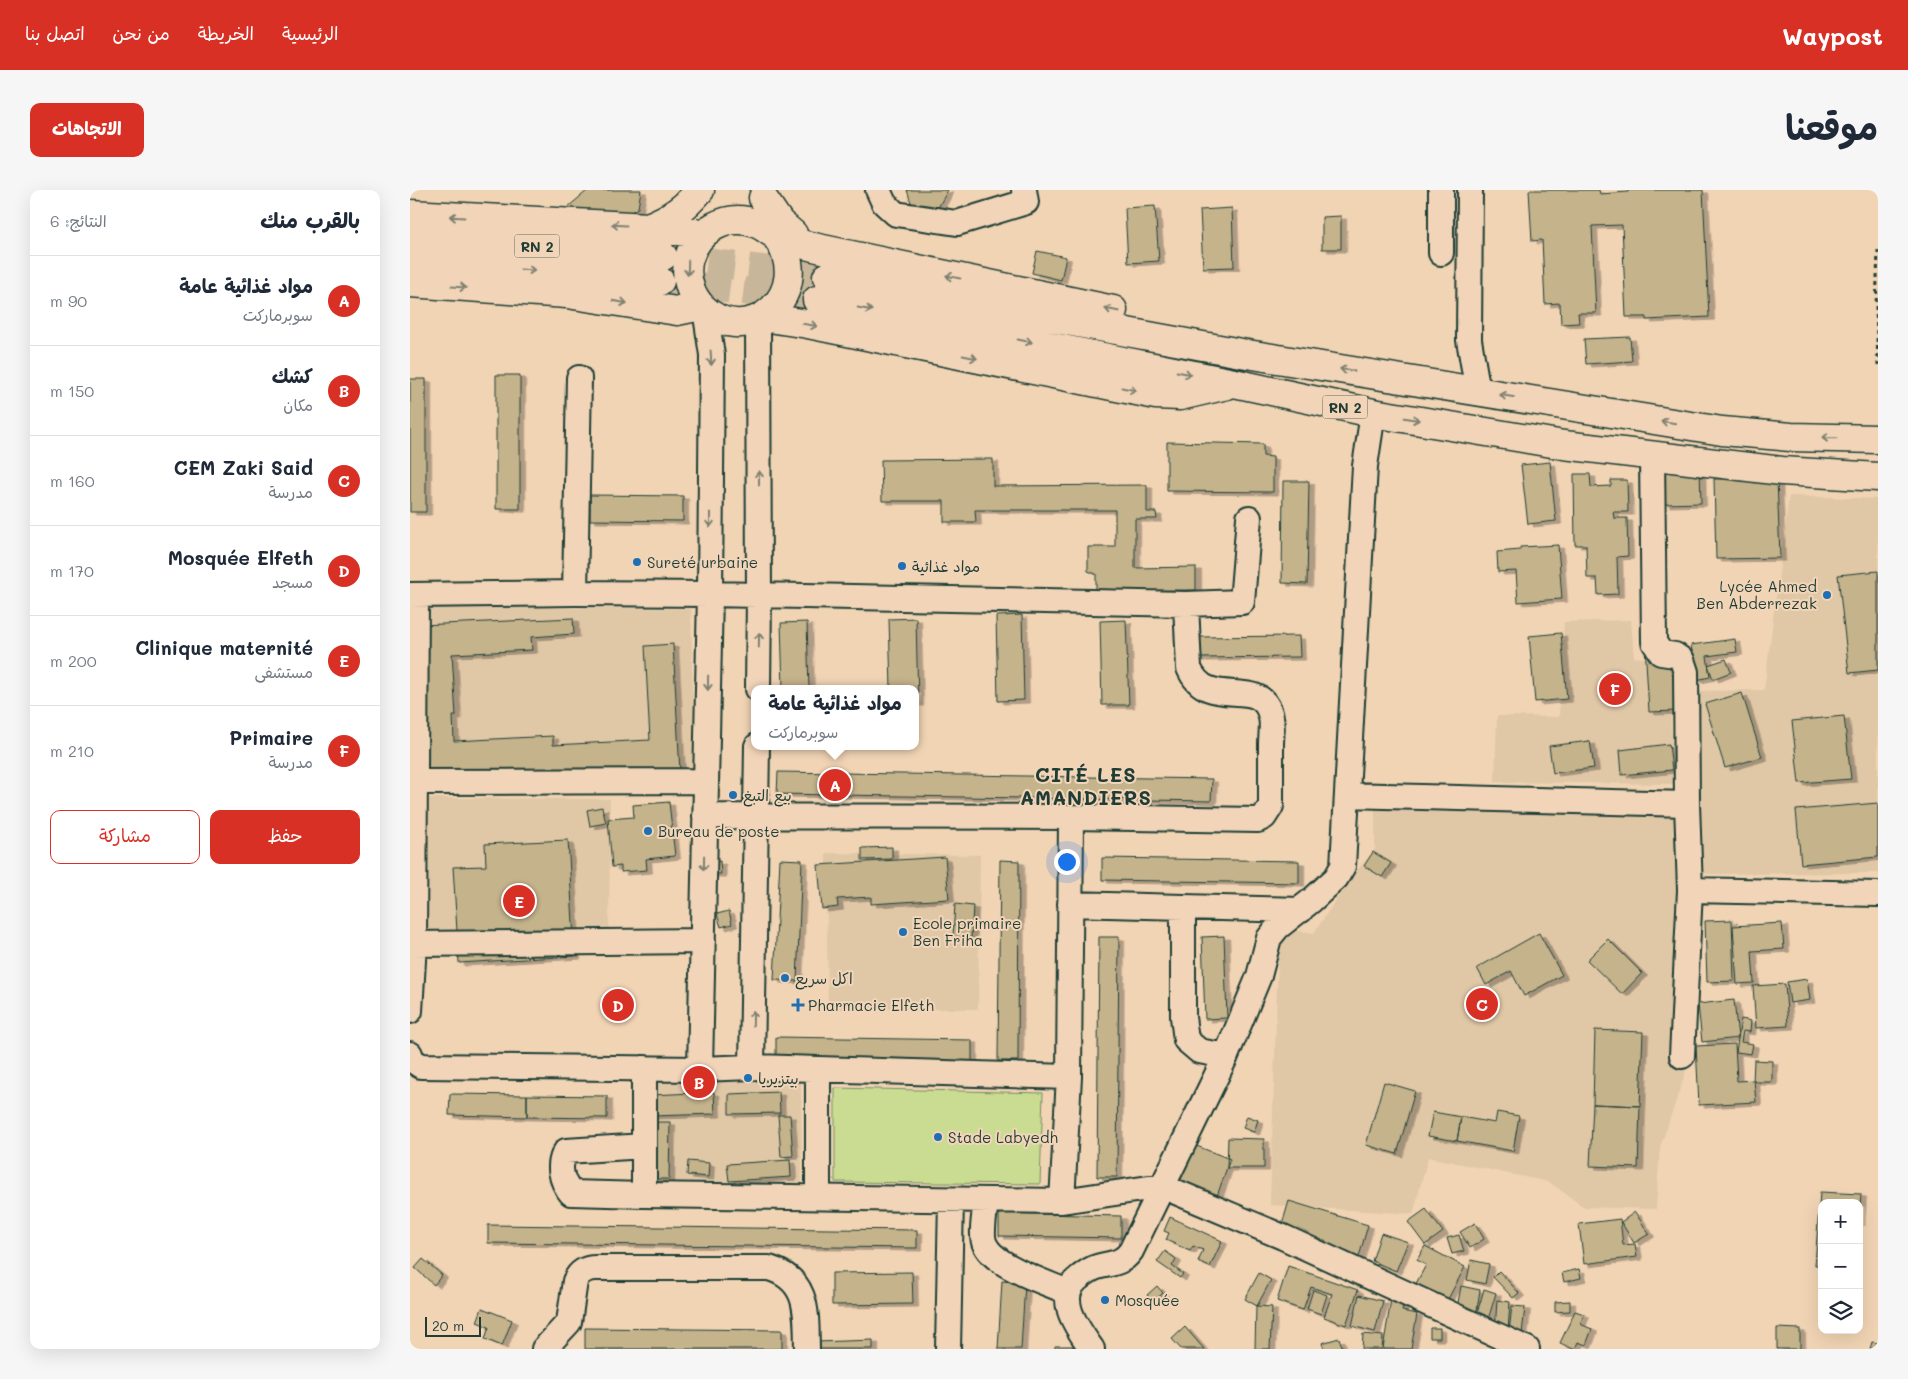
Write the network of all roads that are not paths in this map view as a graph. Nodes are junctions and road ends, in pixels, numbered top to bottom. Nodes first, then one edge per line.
1 (700, 190) edge
2 (710, 190) edge
3 (878, 190) edge
4 (1024, 190) edge
5 (1441, 190) edge
6 (1470, 190) edge
7 (763, 194) edge
8 (410, 214) edge
9 (648, 227) junction
10 (705, 232) junction
11 (773, 233) junction
12 (410, 236) edge
13 (818, 248) junction
14 (1441, 253) dead end
15 (410, 261) edge
16 (410, 283) edge
17 (703, 308) junction
18 (760, 318) junction
19 (1241, 352) junction
20 (579, 378) dead end
21 (1234, 383) junction
22 (1478, 392) junction
23 (1373, 413) junction
24 (1878, 439) edge
25 (1652, 455) junction
26 (1878, 477) edge
27 (1249, 518) dead end
28 (575, 593) junction
29 (710, 594) junction
30 (413, 595) edge
31 (759, 596) junction
32 (1186, 604) junction
33 (413, 626) edge
34 (413, 678) edge
35 (758, 685) edge
36 (413, 742) edge
37 (757, 750) edge
38 (706, 781) junction
39 (416, 782) junction
40 (1348, 795) junction
41 (1687, 804) junction
42 (756, 815) junction
43 (705, 816) junction
44 (1071, 817) junction
45 (412, 838) edge
46 (1690, 890) junction
47 (1878, 894) edge
48 (1070, 904) junction
49 (1183, 907) junction
50 (1301, 910) junction
51 (702, 941) junction
52 (412, 944) edge
53 (410, 1011) edge
54 (410, 1054) edge
55 (1226, 1056) junction
56 (1682, 1056) dead end
57 (752, 1067) junction
58 (644, 1068) junction
59 (818, 1069) junction
60 (700, 1070) junction
61 (1069, 1077) junction
62 (644, 1146) junction
63 (1162, 1186) junction
64 (644, 1195) junction
65 (818, 1198) junction
66 (952, 1200) junction
67 (986, 1200) junction
68 (1062, 1201) junction
69 (1068, 1292) junction
70 (544, 1349) edge
71 (807, 1349) edge
72 (948, 1349) edge
73 (1092, 1349) edge
74 (1527, 1349) edge

1 - 9 highway
2 - 10 highway
3 - 4 street
5 - 14 street
6 - 22 street
7 - 11 highway
7 - 13 highway
9 -> 8 highway
9 - 10 highway
10 - 11 highway
10 -> 17 highway
11 - 13 highway
11 - 18 highway
15 -> 12 highway, RN 2
19 -> 13 highway
16 -> 17 highway
17 - 18 highway
17 -> 29 street
18 -> 21 highway
31 -> 18 street
19 -> 21 highway, RN 2
22 -> 19 highway, RN 2
20 - 28 street
21 - 23 highway, RN 2
24 -> 22 highway, RN 2
23 -> 25 highway, RN 2
23 - 40 street
25 - 26 highway, RN 2
25 - 41 street
27 - 32 street
28 - 29 street
28 - 30 street
29 - 31 street
29 -> 38 street
30 - 33 street
31 - 32 street
35 -> 31 street
32 - 44 street
33 - 34 street
34 - 36 street
36 - 39 street
37 - 42 street
38 - 39 street
38 - 43 street
39 - 45 street
40 - 41 street
40 - 50 street
41 - 46 street
42 - 43 street
42 - 44 street
57 -> 42 street
43 -> 51 street
44 - 48 street
45 - 52 street
46 - 47 street
46 - 56 street
48 - 49 street
48 - 61 street
49 - 50 street
49 - 55 street
50 - 55 street
51 - 52 street
51 - 60 street
52 - 53 street
54 - 58 street
55 - 63 street
57 - 59 street
57 - 60 street
58 - 60 street
58 - 62 street
59 - 61 street
59 - 65 street
61 - 68 street
62 - 64 street
62 - 64 street
63 - 68 street
63 - 69 street
63 - 74 street
64 - 65 street
65 - 66 street
66 - 67 street
66 - 72 street
67 - 68 street
67 - 69 street
69 - 73 street
70 - 71 street

